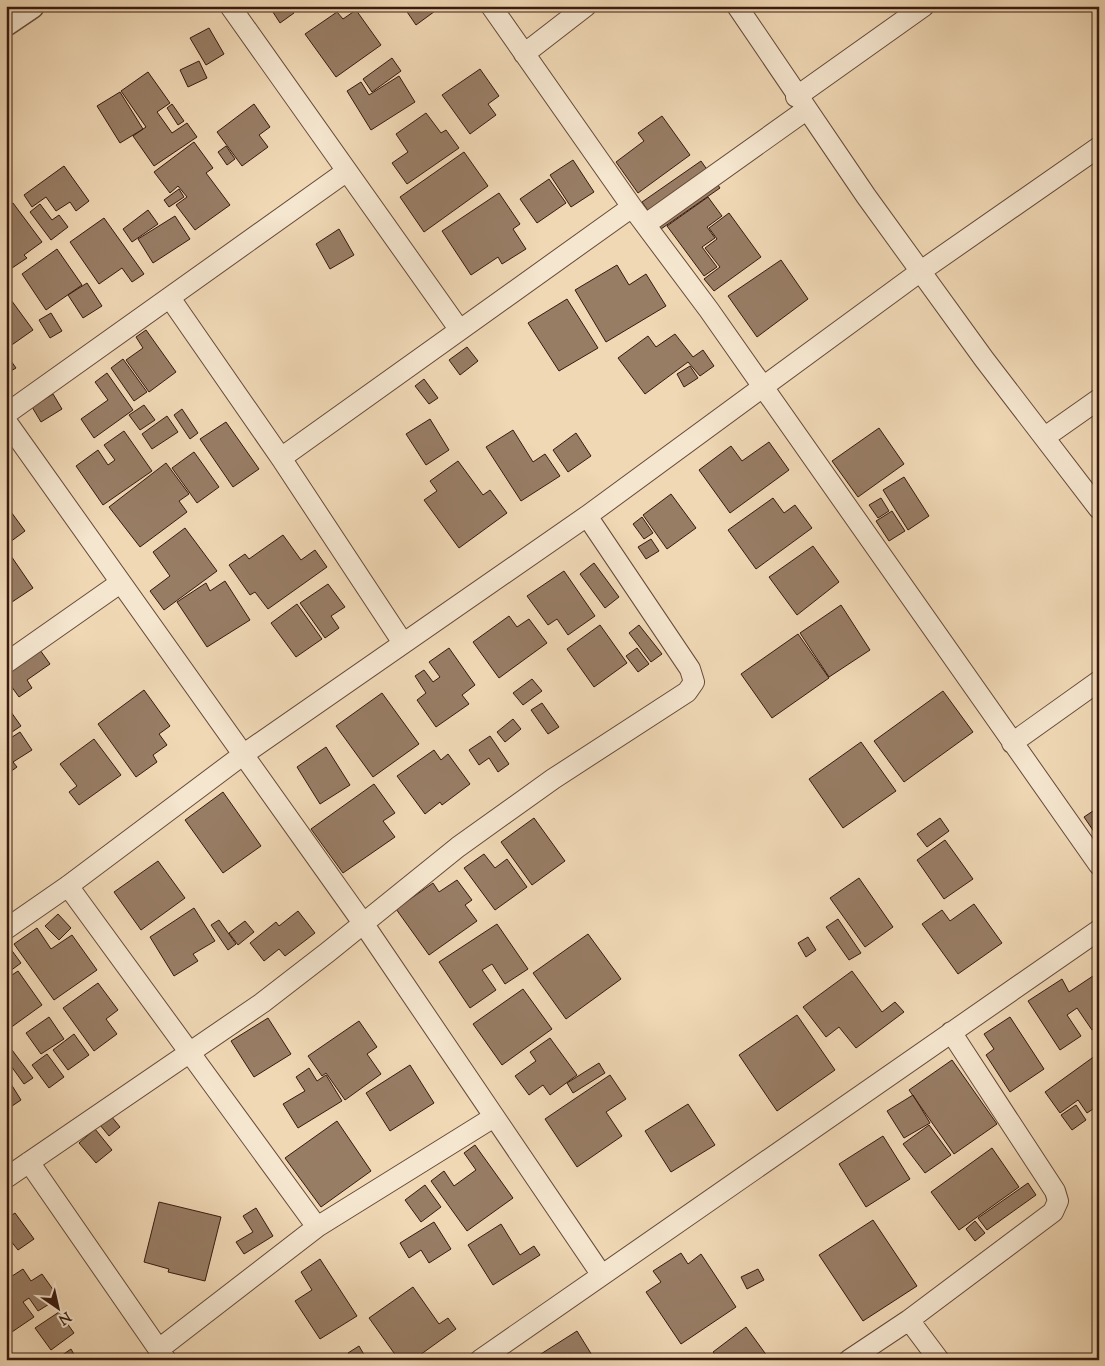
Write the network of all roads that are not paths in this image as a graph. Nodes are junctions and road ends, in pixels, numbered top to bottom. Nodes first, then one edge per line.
1 (31, 6) edge
2 (230, 6) edge
3 (491, 6) edge
4 (586, 6) edge
5 (737, 6) edge
6 (924, 6) edge
7 (6, 23) edge
8 (524, 54) junction
9 (801, 103) junction
10 (1099, 147) edge
11 (347, 171) junction
12 (632, 207) junction
13 (646, 224) junction
14 (921, 272) junction
15 (170, 298) junction
16 (459, 329) junction
17 (761, 387) junction
18 (1099, 399) edge
19 (6, 414) edge
20 (6, 422) edge
21 (1045, 437) junction
22 (281, 458) junction
23 (1099, 508) edge
24 (587, 516) junction
25 (120, 583) junction
26 (403, 643) junction
27 (6, 663) edge
28 (1099, 681) edge
29 (1012, 743) junction
30 (244, 754) junction
31 (1099, 865) edge
32 (68, 886) junction
33 (363, 924) junction
34 (6, 929) edge
35 (1099, 930) edge
36 (951, 1032) junction
37 (188, 1052) junction
38 (494, 1117) junction
39 (29, 1162) junction
40 (6, 1178) edge
41 (317, 1227) junction
42 (601, 1274) junction
43 (909, 1320) junction
44 (163, 1354) edge
45 (480, 1360) edge
46 (849, 1360) edge
47 (940, 1360) edge

1 - 7 street
2 - 11 street
3 - 8 street
4 - 8 street
5 - 9 street
6 - 9 street
8 - 12 street
9 - 13 street
9 - 14 street
10 - 14 street
11 - 15 street
11 - 16 street
12 - 13 street
12 - 16 street
13 - 17 street
14 - 17 street
14 - 21 street
15 - 19 street
15 - 22 street
16 - 22 street
17 - 24 street
17 - 29 street
18 - 21 street
20 - 25 street
21 - 23 street
22 - 26 street
24 - 26 street
24 - 33 street
25 - 27 street
25 - 30 street
26 - 30 street
28 - 29 street
29 - 31 street
30 - 32 street
30 - 33 street
32 - 34 street
32 - 37 street
33 - 37 street
33 - 38 street
35 - 36 street
36 - 42 street
36 - 43 street
37 - 39 street
37 - 41 street
38 - 41 street
38 - 42 street
39 - 40 street
39 - 44 street
41 - 44 street
42 - 45 street
43 - 46 street
43 - 47 street

